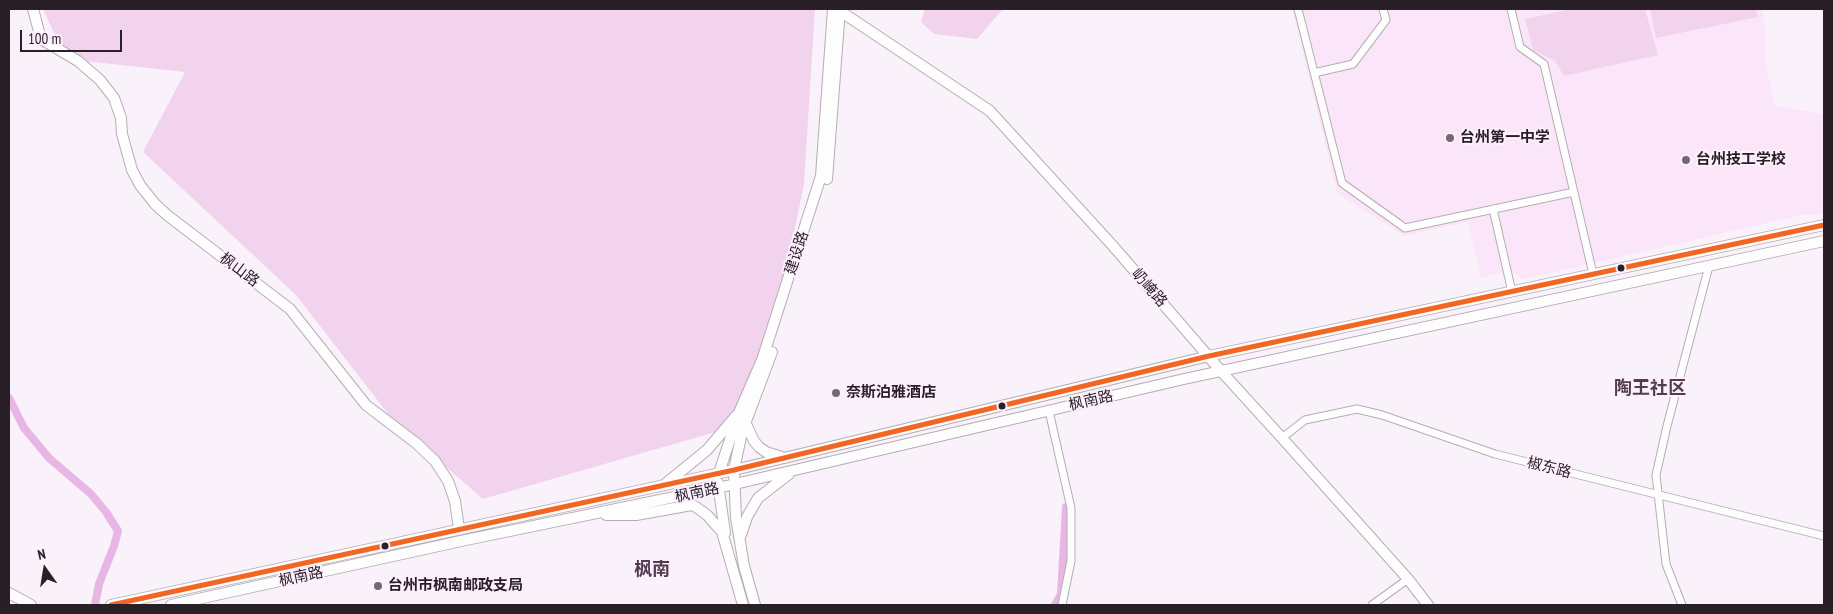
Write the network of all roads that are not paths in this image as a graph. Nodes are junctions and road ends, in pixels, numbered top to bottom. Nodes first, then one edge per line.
1 (33, 9) edge
2 (838, 9) edge
3 (1298, 9) edge
4 (1383, 9) edge
5 (1511, 9) edge
6 (1314, 74) junction
7 (1574, 192) junction
8 (1493, 209) junction
9 (1824, 225) edge
10 (1824, 241) edge
11 (1709, 266) junction
12 (1593, 274) junction
13 (1512, 292) junction
14 (1209, 356) junction
15 (1221, 371) junction
16 (741, 409) junction
17 (1048, 411) junction
18 (745, 422) junction
19 (1282, 438) junction
20 (785, 458) junction
21 (734, 470) junction
22 (795, 470) junction
23 (719, 473) junction
24 (733, 485) junction
25 (662, 486) junction
26 (718, 488) junction
27 (1658, 494) junction
28 (595, 513) junction
29 (458, 529) junction
30 (1824, 536) edge
31 (740, 541) junction
32 (727, 549) junction
33 (1408, 580) junction
34 (9, 593) edge
35 (30, 605) edge
36 (111, 605) edge
37 (171, 605) edge
38 (743, 605) edge
39 (755, 605) edge
40 (1062, 605) edge
41 (1372, 605) edge
42 (1428, 605) edge
43 (1682, 605) edge

1 - 29 main road, 枫山路
2 - 14 main road, 屷崦路
2 - 16 main road, 建设路
2 - 18 main road, 建设路
3 - 6 street
4 - 6 street
5 - 7 street
6 - 8 street
7 - 8 street
7 - 12 street
8 - 13 street
9 - 12 main road, 枫南路
10 - 11 main road, 枫南路
11 - 15 main road, 枫南路
11 - 27 street
12 - 13 main road, 枫南路
13 - 14 main road, 枫南路
14 - 15 main road, 屷崦路
14 - 20 main road, 枫南路
15 - 17 main road, 枫南路
15 - 19 main road, 屷崦路
16 - 23 main road, 建设路
16 - 25 main road
17 - 22 main road, 枫南路
17 - 40 street
18 - 20 main road
18 - 21 main road, 建设路
19 - 27 street, 椒东路
19 - 33 main road, 屷崦路
20 - 21 main road, 枫南路
21 - 23 main road, 枫南路
21 - 24 main road, 建设路
22 - 24 main road, 枫南路
22 - 31 main road
23 - 25 main road, 枫南路
23 - 26 main road, 建设路
24 - 26 main road, 枫南路
24 - 31 main road, 建设路
25 - 29 main road, 枫南路
26 - 28 main road, 枫南路
26 - 32 main road, 建设路
27 - 30 street, 椒东路
27 - 43 street
28 - 32 main road
28 - 37 main road, 枫南路
29 - 36 main road, 枫南路
31 - 39 main road, 建设路
32 - 38 main road
33 - 41 street
33 - 42 main road, 屷崦路
34 - 35 main road

